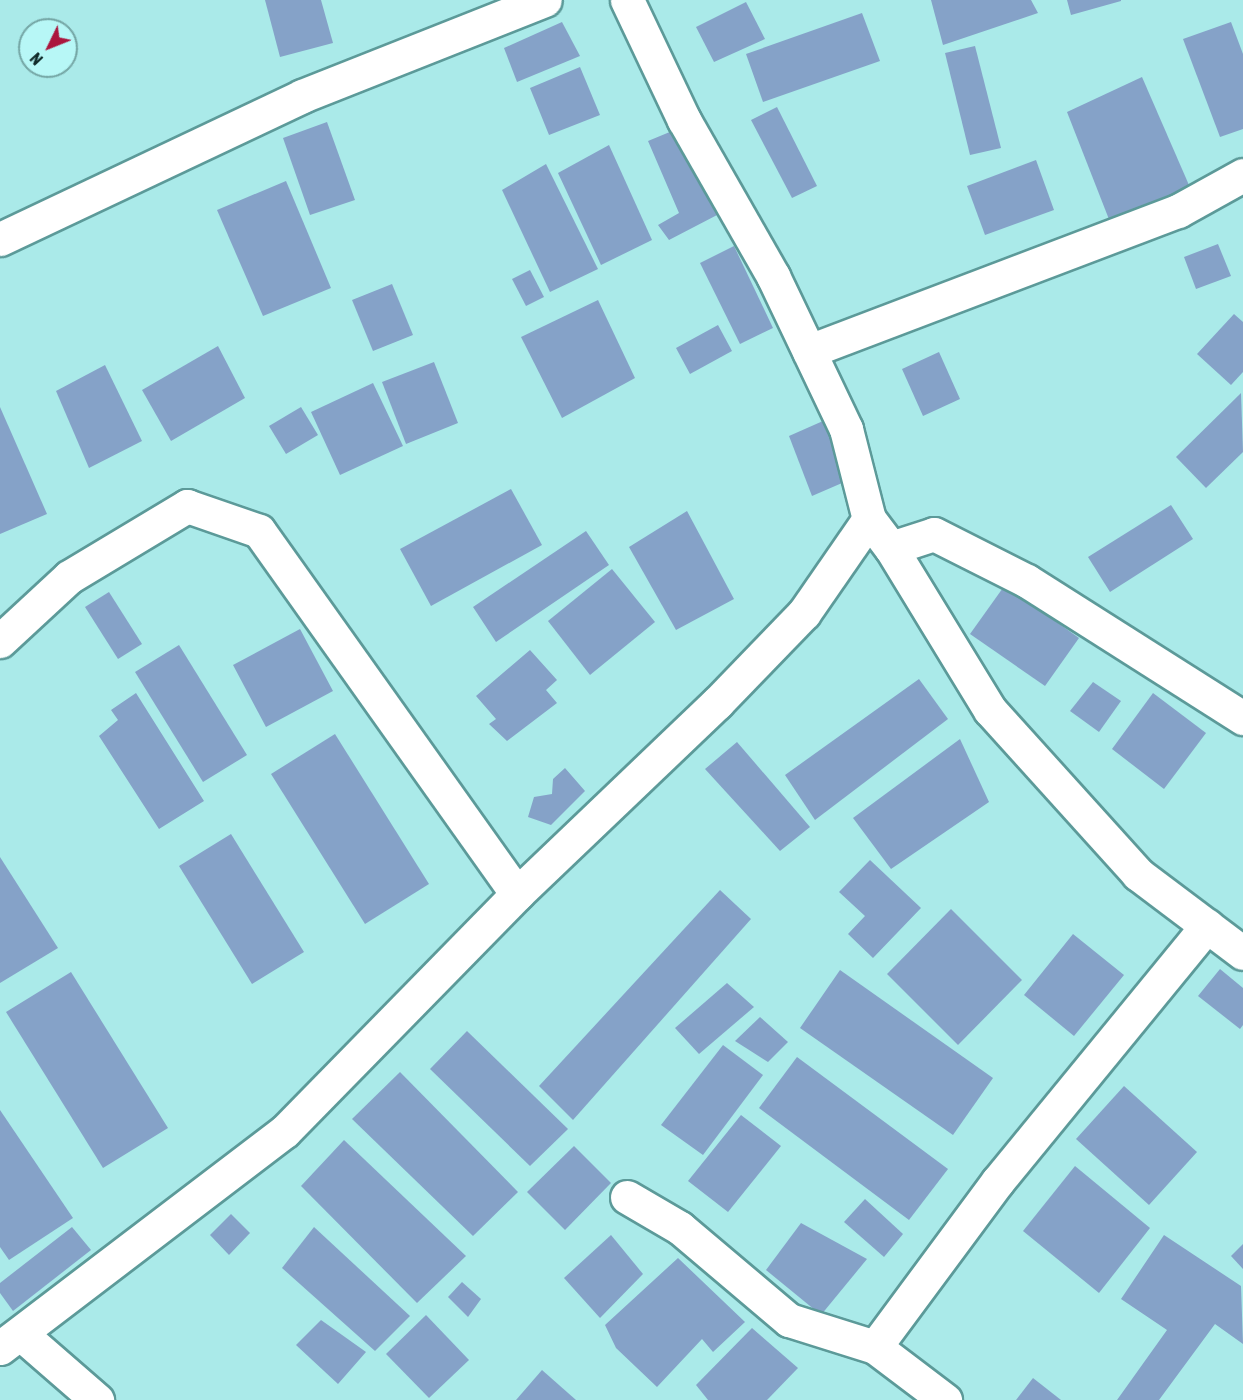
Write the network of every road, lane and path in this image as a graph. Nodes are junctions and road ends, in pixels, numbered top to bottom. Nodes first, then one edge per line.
1 (545, 0) edge
2 (627, 0) edge
3 (1243, 175) edge
4 (0, 239) edge
5 (809, 351) junction
6 (869, 519) junction
7 (891, 548) junction
8 (0, 641) edge
9 (1243, 718) edge
10 (517, 894) junction
11 (1207, 926) junction
12 (1243, 953) edge
13 (627, 1197) dead end
14 (10, 1341) edge
15 (875, 1347) junction
16 (97, 1400) edge
17 (945, 1400) edge

1 - 4 street
2 - 5 street
3 - 5 street
5 - 6 street
6 - 7 street
6 - 10 street
7 - 9 street
7 - 11 street
8 - 10 street
10 - 14 street
11 - 12 street
11 - 15 street
13 - 15 street
14 - 16 street
15 - 17 street

